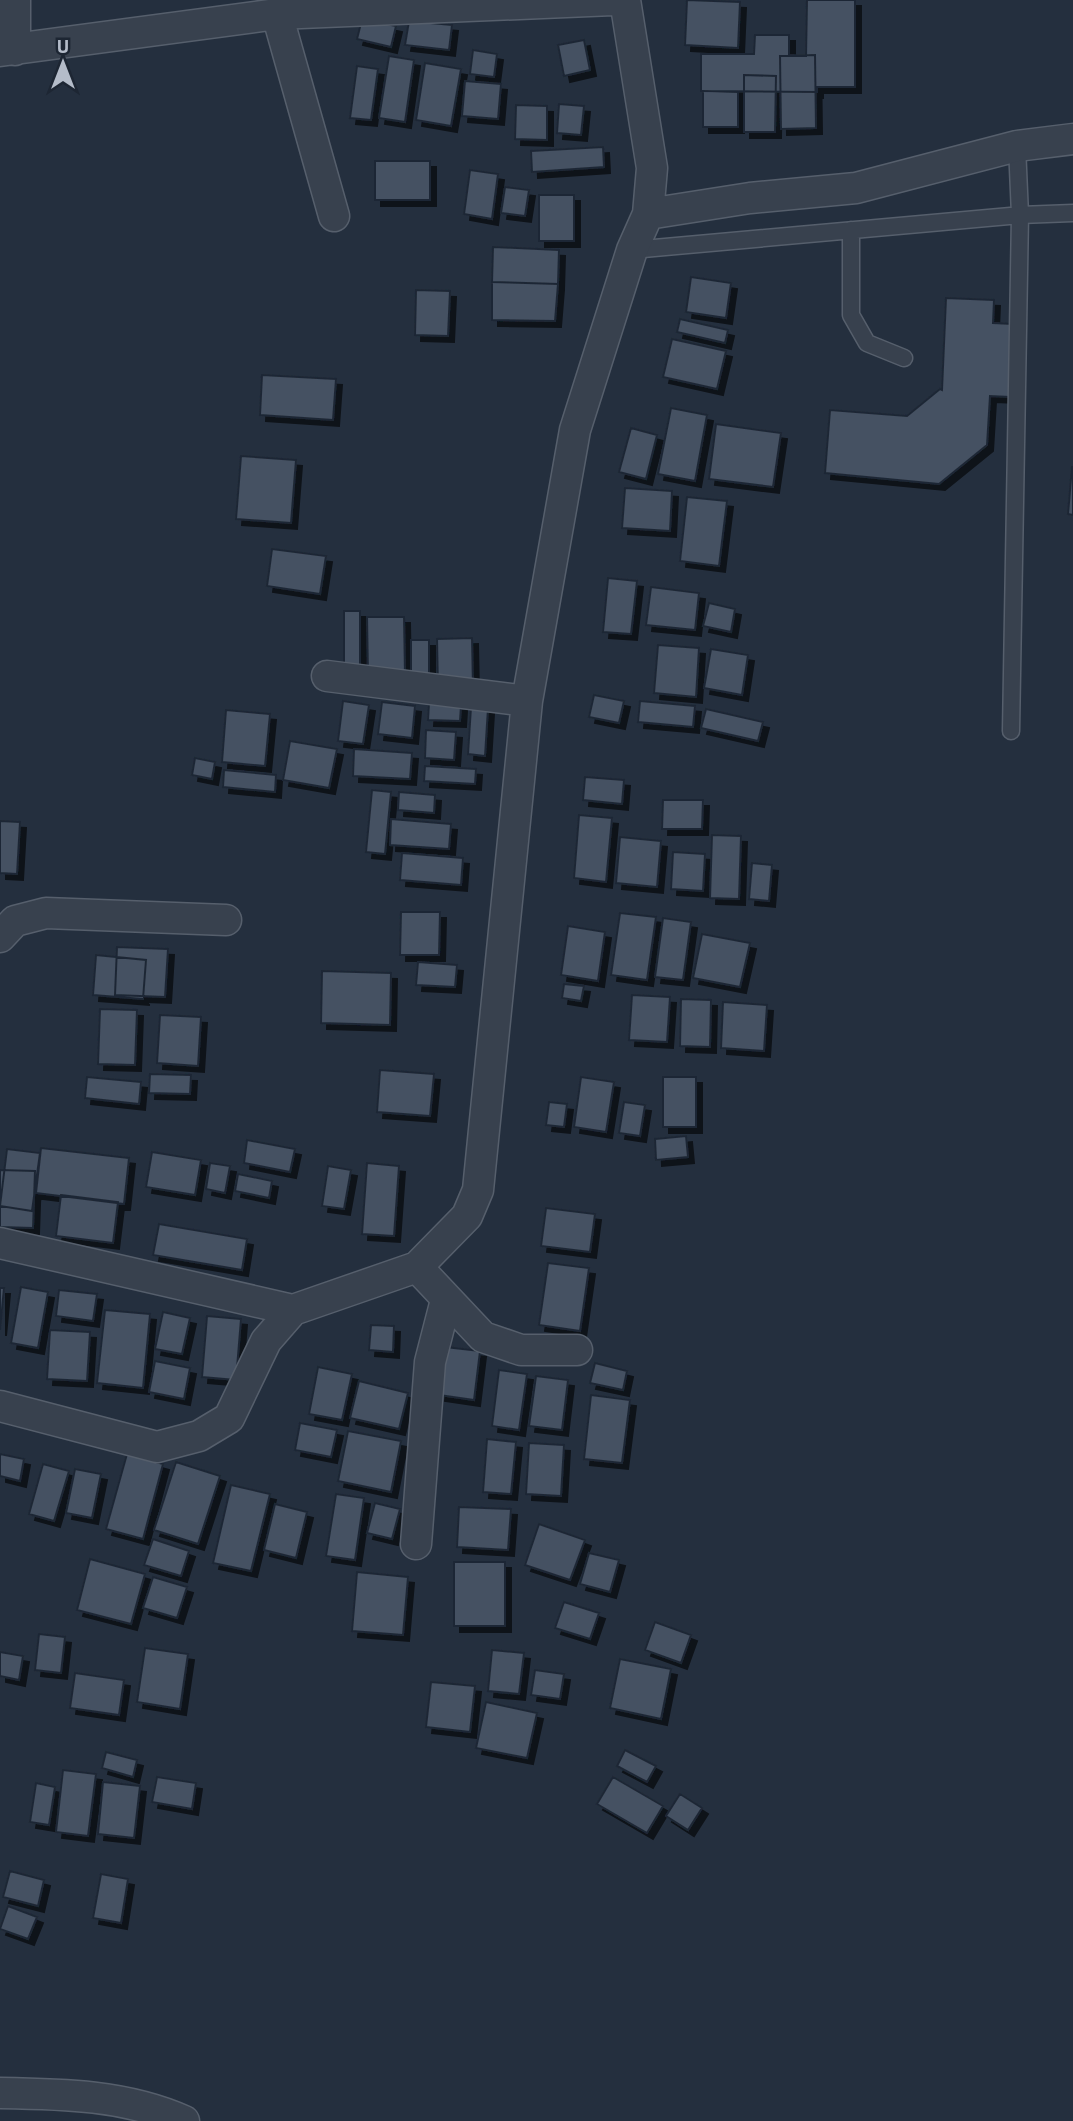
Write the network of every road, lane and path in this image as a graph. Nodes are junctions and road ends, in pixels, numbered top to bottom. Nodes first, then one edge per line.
1 (15, 0) edge
2 (613, 0) edge
3 (625, 0) edge
4 (277, 14) junction
5 (7, 50) edge
6 (1073, 139) edge
7 (1017, 146) junction
8 (1073, 213) edge
9 (648, 214) junction
10 (1020, 215) junction
11 (334, 216) dead end
12 (851, 230) junction
13 (632, 250) junction
14 (904, 358) dead end
15 (327, 676) dead end
16 (527, 701) junction
17 (1011, 731) dead end
18 (226, 920) dead end
19 (0, 937) edge
20 (0, 1243) edge
21 (417, 1267) junction
22 (446, 1300) junction
23 (293, 1310) junction
24 (577, 1350) dead end
25 (0, 1406) edge
26 (416, 1544) dead end
27 (0, 2093) edge
28 (184, 2121) edge

1 - 5 street
2 - 4 street
3 - 9 street
4 - 5 street
4 - 11 street
6 - 7 street
7 - 9 street
7 - 10 lane
8 - 10 lane
9 - 13 street
10 - 12 lane
10 - 17 lane
12 - 13 lane
12 - 14 lane
13 - 16 street
15 - 16 street
16 - 21 street
18 - 19 street
20 - 23 street
21 - 22 street
21 - 23 street
22 - 24 street
22 - 26 street
23 - 25 street
27 - 28 street

